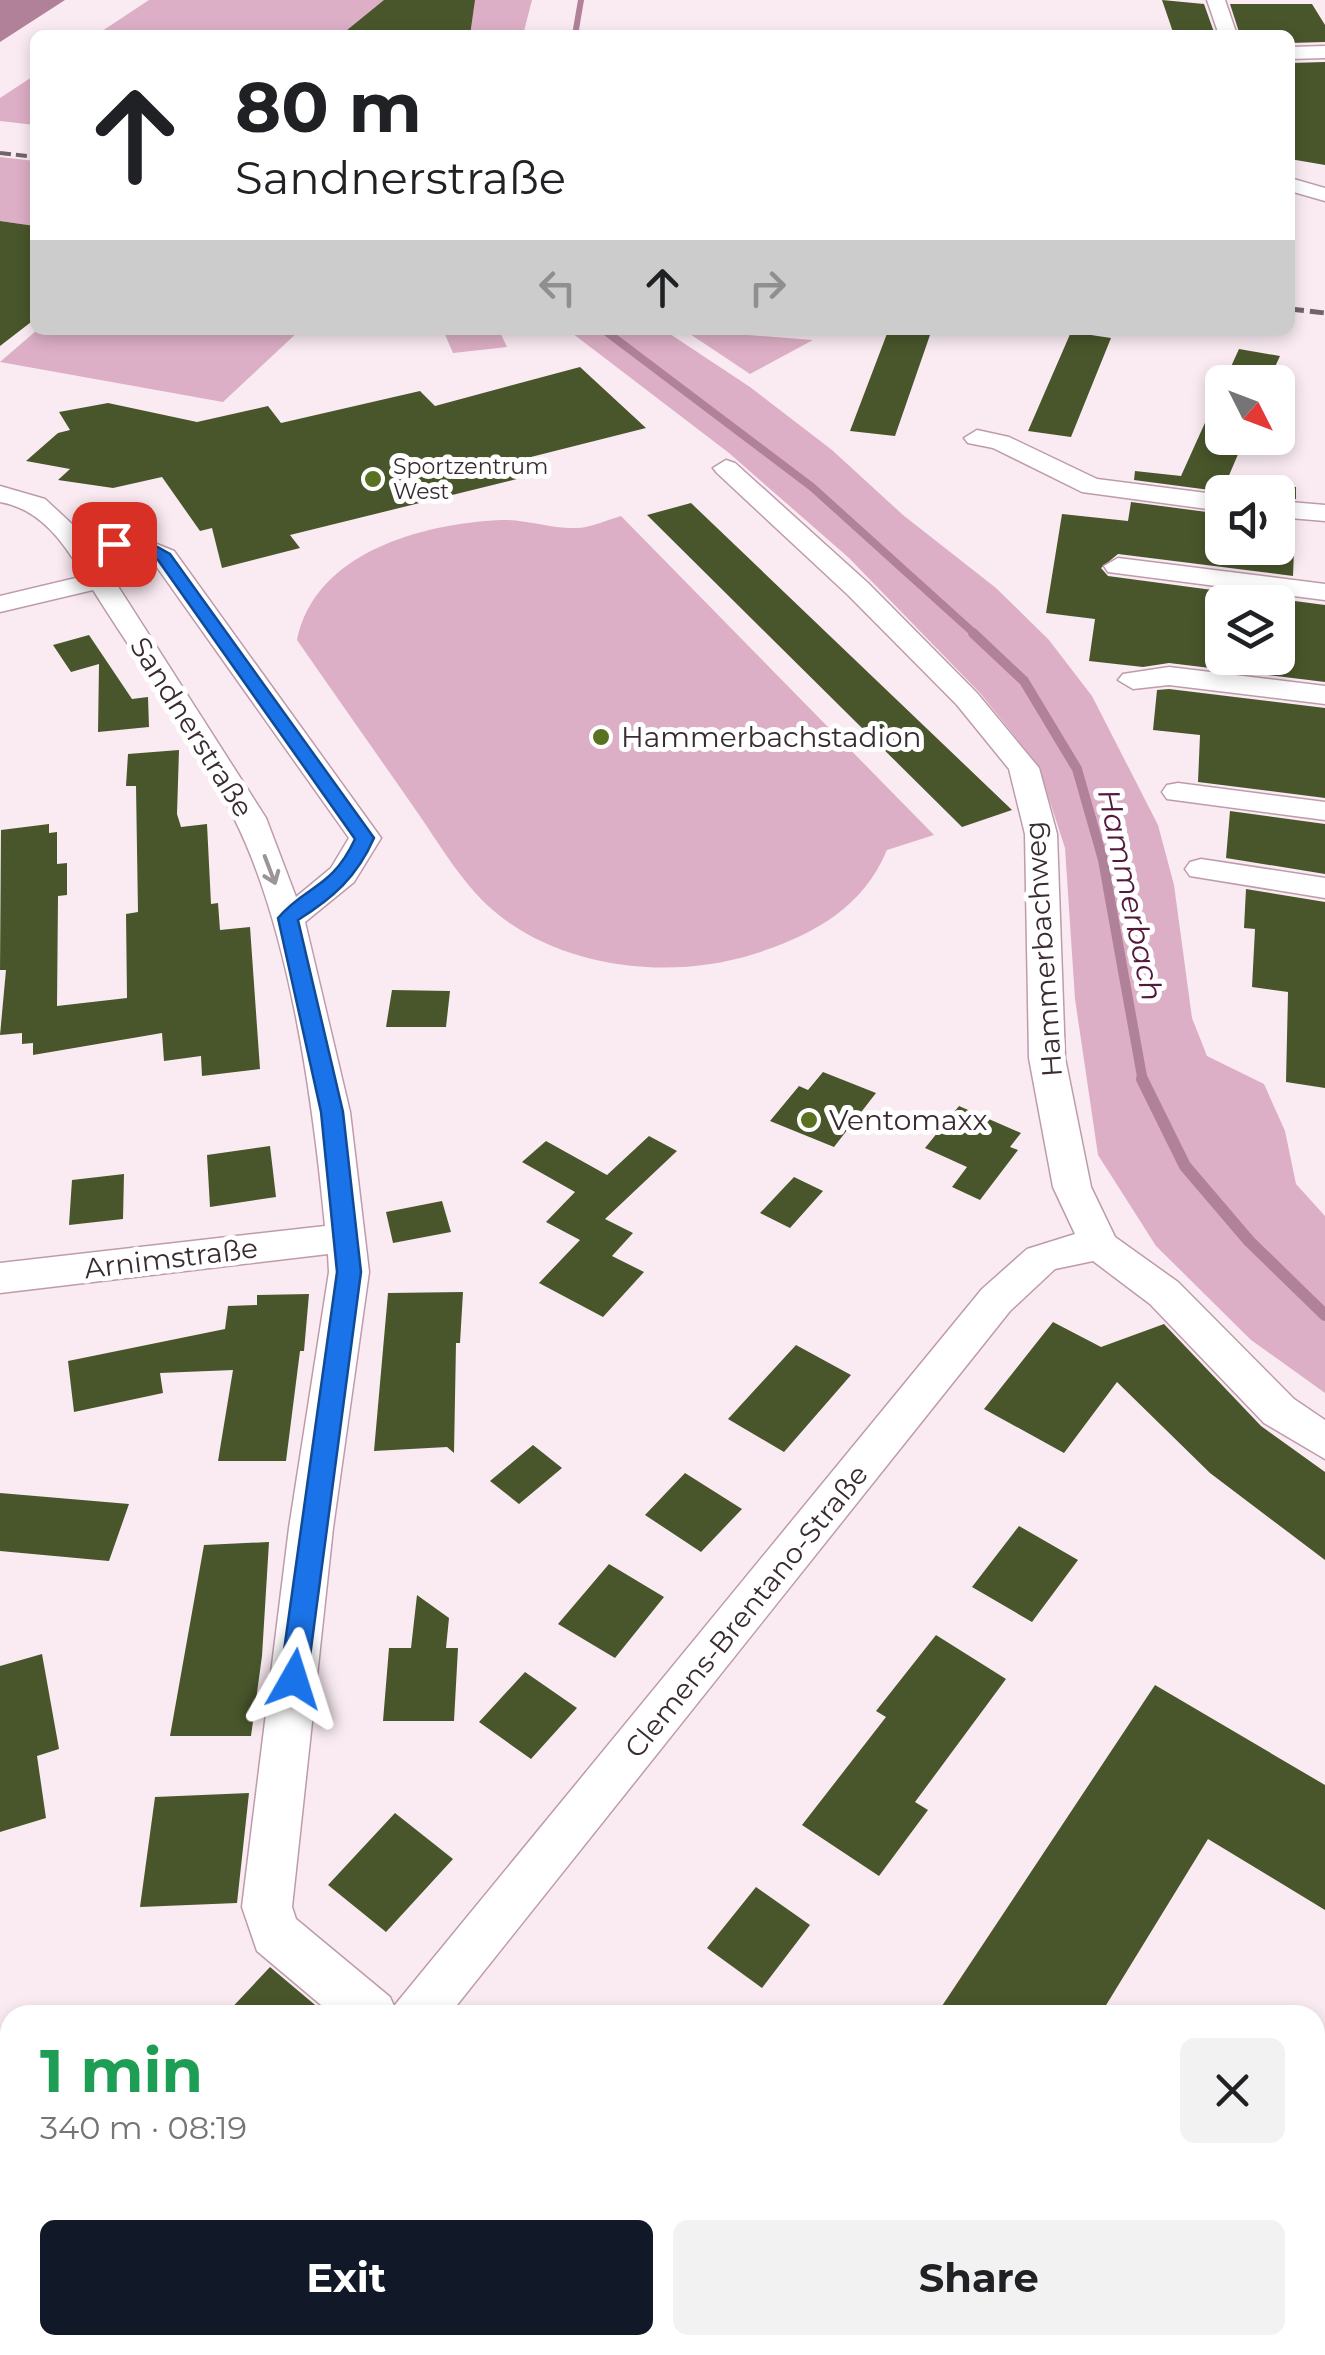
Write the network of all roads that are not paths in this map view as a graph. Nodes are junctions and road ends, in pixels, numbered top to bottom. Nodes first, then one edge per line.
1 (1216, 0) edge
2 (1226, 30) edge
3 (1325, 52) edge
4 (1295, 53) edge
5 (1295, 185) edge
6 (1325, 194) edge
7 (977, 438) dead end
8 (726, 468) dead end
9 (0, 494) edge
10 (1205, 501) edge
11 (1295, 511) edge
12 (1325, 514) edge
13 (79, 546) junction
14 (1118, 566) dead end
15 (102, 580) junction
16 (1325, 592) edge
17 (0, 604) edge
18 (1132, 680) dead end
19 (1325, 695) edge
20 (1178, 792) dead end
21 (1325, 812) edge
22 (1200, 870) dead end
23 (1325, 888) edge
24 (288, 918) junction
25 (343, 1238) junction
26 (1100, 1246) junction
27 (0, 1278) edge
28 (1325, 1442) edge
29 (360, 2005) edge
30 (424, 2005) edge

1 - 2 street
3 - 4 street
5 - 6 street
7 - 10 street
8 - 26 street, Hammerbachweg
9 - 13 street, Sandnerstraße
11 - 12 street
13 - 15 street, Sandnerstraße
13 - 24 street
14 - 16 street
15 - 17 street
15 -> 24 street, Sandnerstraße
18 - 19 street
20 - 21 street
22 - 23 street
24 - 25 street, Sandnerstraße
25 - 27 street, Arnimstraße
25 - 29 street, Sandnerstraße
26 - 28 street, Hammerbachweg
26 - 30 street, Clemens-Brentano-Straße

